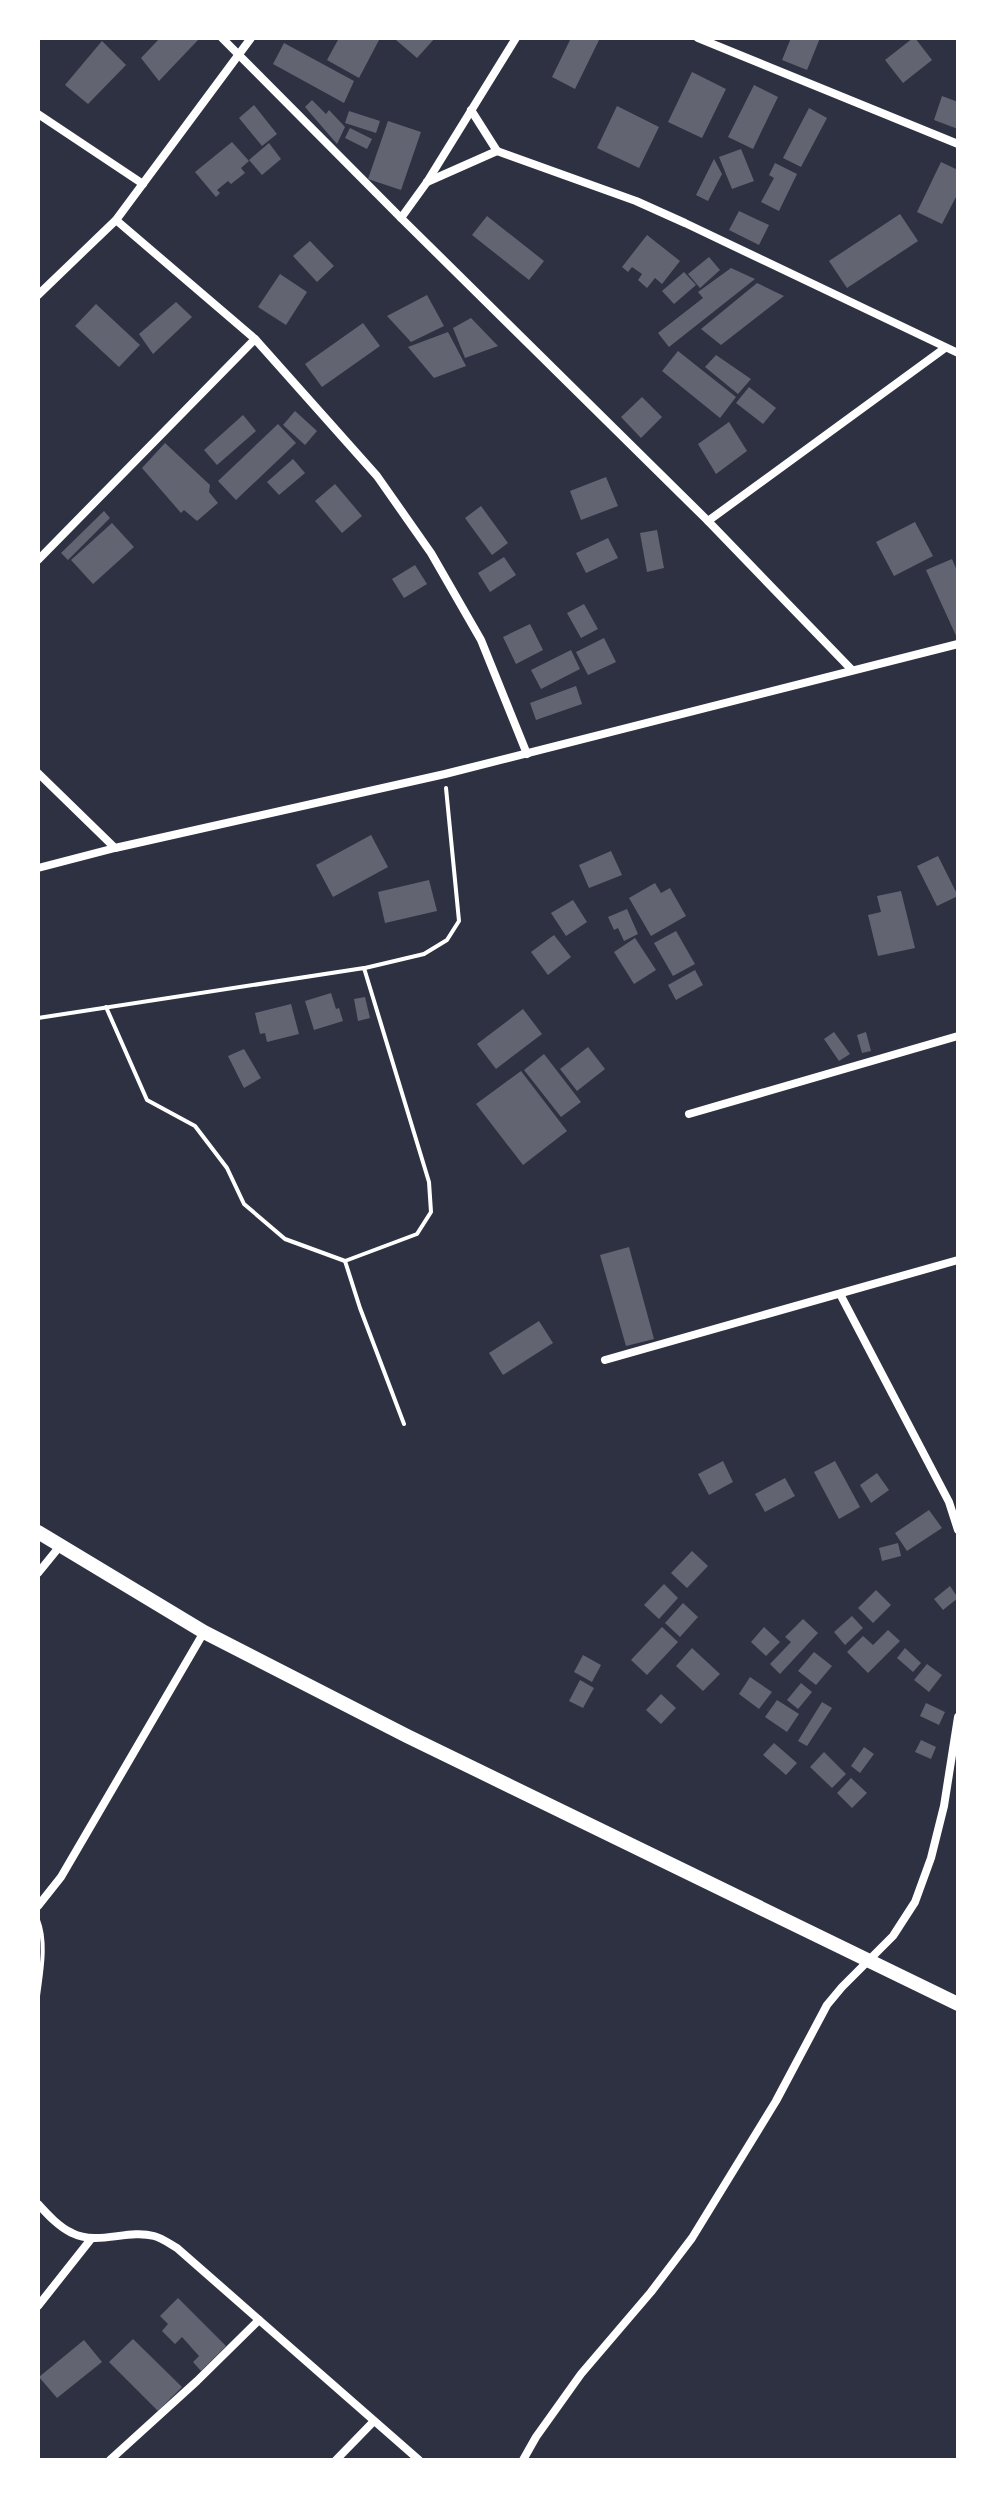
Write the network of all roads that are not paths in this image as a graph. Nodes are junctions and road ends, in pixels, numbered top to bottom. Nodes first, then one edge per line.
1 (222, 38) edge
2 (251, 38) edge
3 (516, 38) edge
4 (698, 38) edge
5 (239, 56) junction
6 (471, 110) junction
7 (38, 114) edge
8 (958, 144) edge
9 (497, 151) junction
10 (427, 182) junction
11 (143, 184) junction
12 (401, 218) junction
13 (116, 220) junction
14 (38, 295) edge
15 (255, 339) junction
16 (945, 348) junction
17 (958, 353) edge
18 (708, 521) junction
19 (38, 560) edge
20 (958, 644) edge
21 (851, 669) junction
22 (527, 754) junction
23 (38, 773) edge
24 (115, 848) junction
25 (38, 868) edge
26 (958, 1036) edge
27 (689, 1114) dead end
28 (958, 1260) edge
29 (840, 1294) junction
30 (605, 1360) dead end
31 (958, 1530) edge
32 (38, 1532) edge
33 (60, 1546) junction
34 (38, 1573) edge
35 (204, 1632) junction
36 (958, 1717) edge
37 (38, 1906) edge
38 (868, 1962) junction
39 (958, 2004) edge
40 (38, 2204) edge
41 (91, 2239) junction
42 (38, 2306) edge
43 (259, 2320) junction
44 (374, 2421) junction
45 (110, 2460) edge
46 (336, 2460) edge
47 (419, 2460) edge
48 (523, 2460) edge

1 - 5 street
2 - 5 street
3 - 6 street
4 - 8 street
5 - 11 street
5 - 12 street
6 - 9 street
6 - 10 street
7 - 11 street
9 - 10 street
9 - 16 street
10 - 12 street
11 - 13 street
12 - 18 street
13 - 14 street
13 - 15 street
15 - 19 street
15 - 22 street
16 - 17 street
16 - 18 street
18 - 21 street
20 - 21 street
21 - 22 street
22 - 24 street
23 - 24 street
24 - 25 street
26 - 27 street
28 - 29 street
29 - 30 street
29 - 31 street
32 - 33 street
33 - 34 street
33 - 35 street
35 - 37 street
35 - 38 street
36 - 38 street
38 - 39 street
38 - 48 street
40 - 41 street
41 - 42 street
41 - 43 street
43 - 44 street
43 - 45 street
44 - 46 street
44 - 47 street

